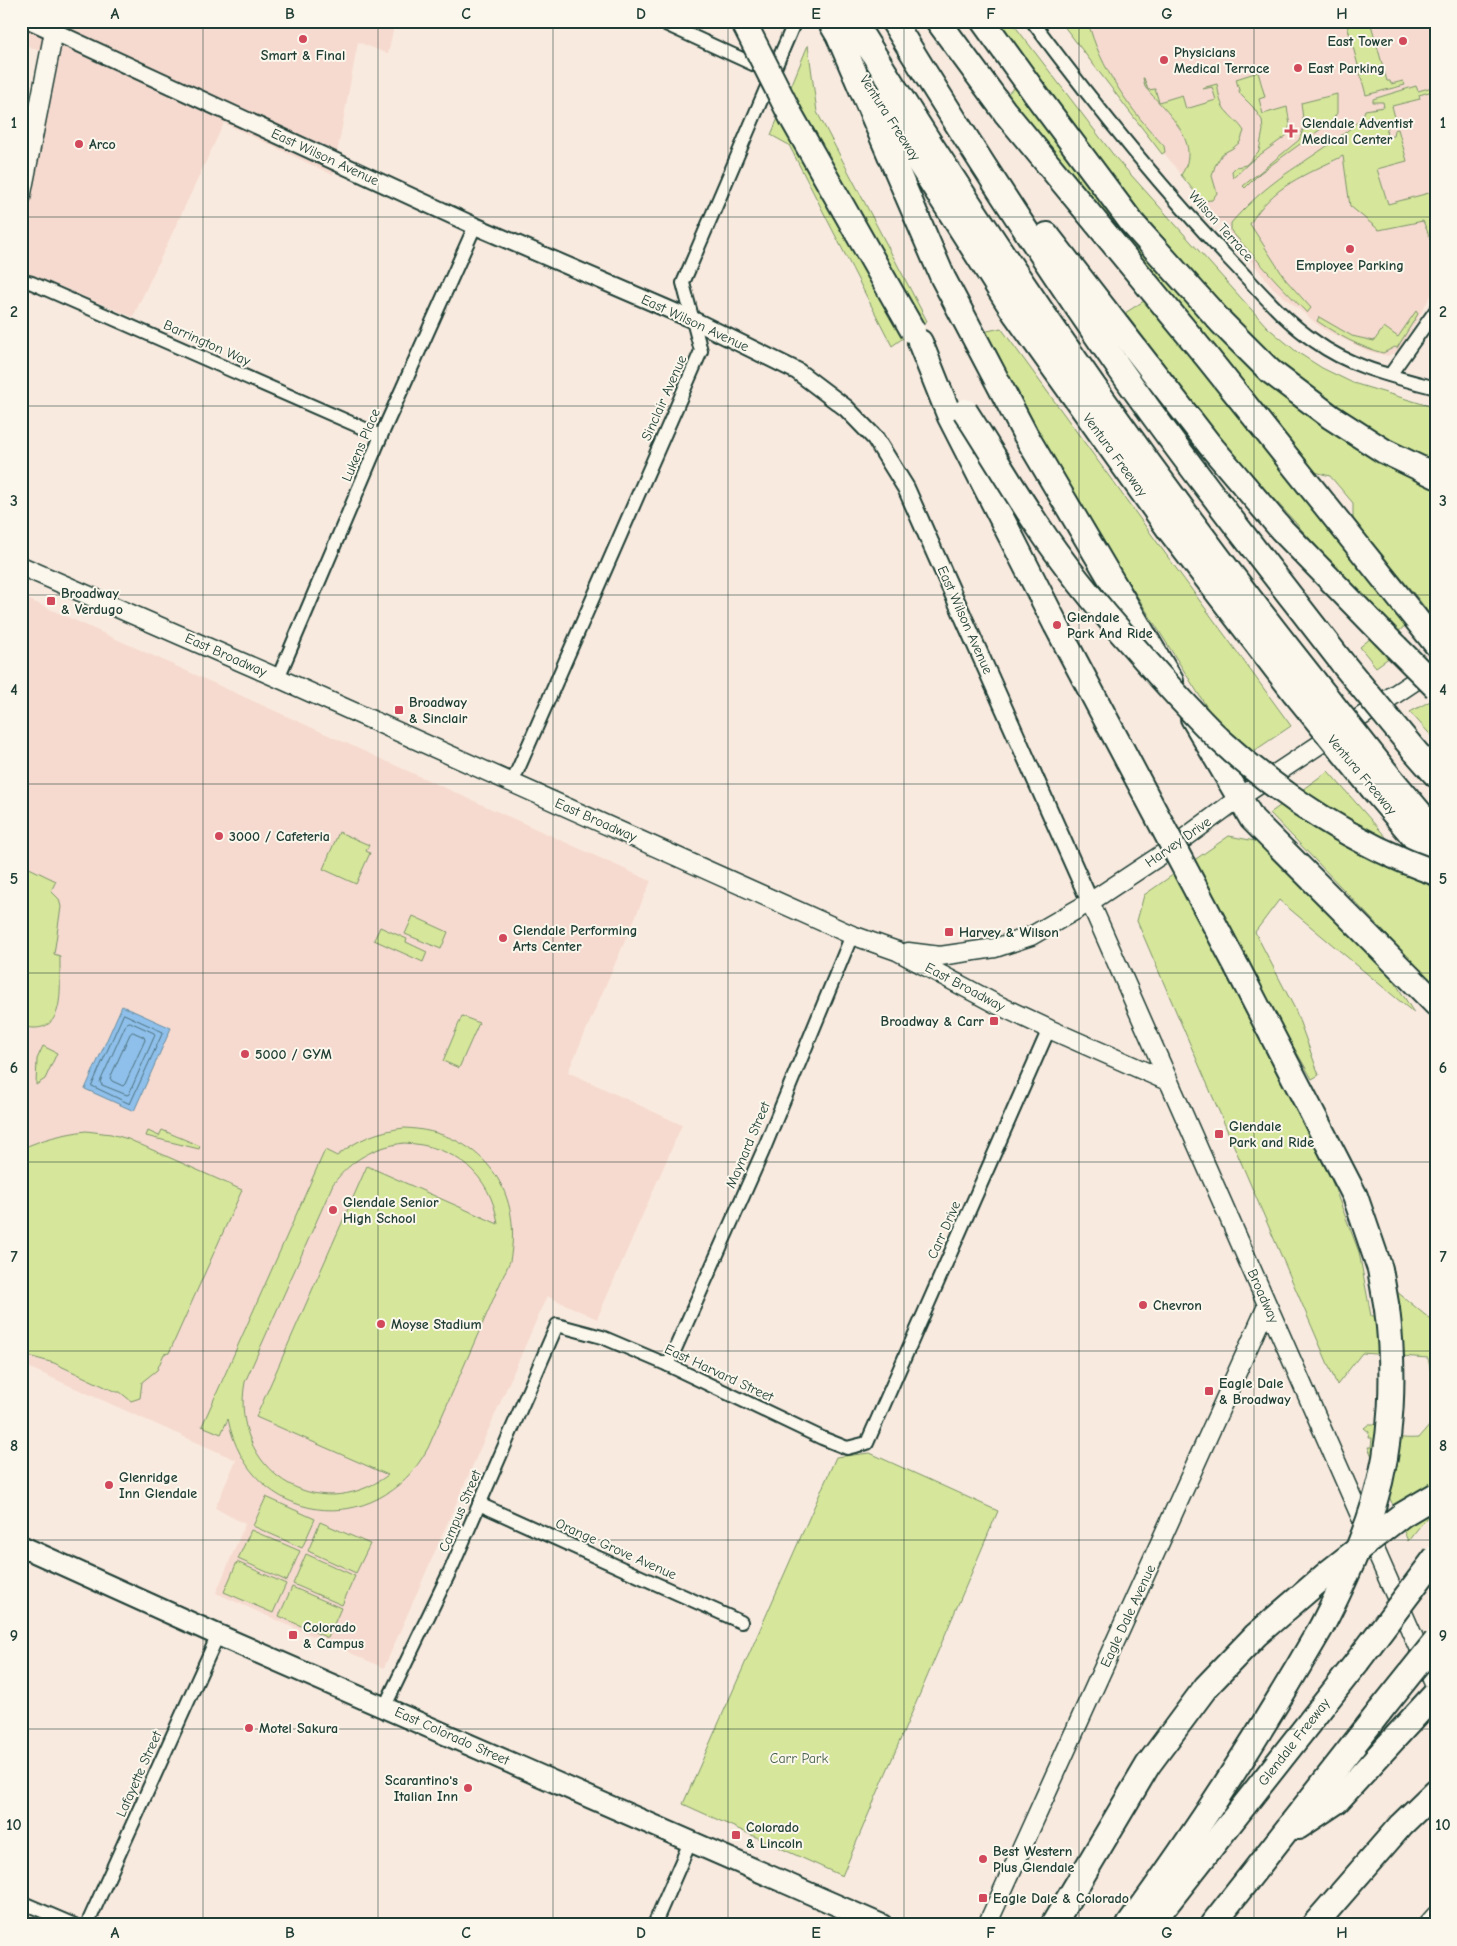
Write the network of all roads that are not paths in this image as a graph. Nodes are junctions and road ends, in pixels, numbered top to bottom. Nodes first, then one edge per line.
1 (31, 21) edge
2 (659, 21) edge
3 (743, 21) edge
4 (795, 21) edge
5 (870, 21) edge
6 (893, 21) edge
7 (938, 21) edge
8 (983, 21) edge
9 (1032, 21) edge
10 (55, 26) edge
11 (841, 27) edge
12 (774, 73) junction
13 (936, 92) junction
14 (21, 198) edge
15 (475, 226) junction
16 (21, 280) edge
17 (1436, 310) edge
18 (691, 320) junction
19 (1390, 375) junction
20 (1436, 388) edge
21 (958, 414) junction
22 (381, 436) junction
23 (1436, 476) edge
24 (21, 566) edge
25 (1436, 644) edge
26 (1436, 667) edge
27 (278, 678) junction
28 (1319, 679) junction
29 (1436, 687) edge
30 (1436, 775) edge
31 (1386, 777) junction
32 (512, 783) junction
33 (1238, 798) junction
34 (1436, 813) edge
35 (1436, 832) edge
36 (1436, 863) edge
37 (1436, 873) edge
38 (1090, 902) junction
39 (852, 935) junction
40 (897, 951) junction
41 (1436, 1004) edge
42 (1049, 1029) junction
43 (1168, 1080) junction
44 (1267, 1306) junction
45 (557, 1325) joint
46 (668, 1366) junction
47 (867, 1444) joint
48 (1436, 1495) edge
49 (479, 1504) junction
50 (21, 1546) edge
51 (1436, 1557) edge
52 (741, 1622) dead end
53 (218, 1635) junction
54 (1436, 1641) edge
55 (1436, 1688) edge
56 (1436, 1693) edge
57 (384, 1706) junction
58 (1436, 1791) edge
59 (1282, 1838) junction
60 (691, 1840) junction
61 (21, 1902) edge
62 (1436, 1915) edge
63 (1137, 1923) edge
64 (74, 1925) edge
65 (87, 1925) edge
66 (654, 1925) edge
67 (882, 1925) edge
68 (987, 1925) edge
69 (1053, 1925) edge
70 (1212, 1925) edge
71 (1314, 1925) edge
72 (1427, 1925) edge

1 - 10 street, East Wilson Avenue
2 - 12 street
3 - 21 highway, bridge
4 - 12 street, Sinclair Avenue
5 - 28 highway
6 - 13 highway, Ventura Freeway
7 - 25 highway
8 - 23 highway
9 - 19 street, Wilson Terrace
10 - 14 main road
10 - 15 street, East Wilson Avenue
11 - 28 highway, Ventura Freeway
11 - 33 highway
12 - 18 street, Sinclair Avenue
13 - 28 highway, Ventura Freeway
13 - 29 highway, bridge
15 - 18 street, East Wilson Avenue
15 - 22 street, Lukens Place
16 - 22 street, Barrington Way
17 - 19 street
18 - 32 street, Sinclair Avenue
18 - 38 street, East Wilson Avenue
19 - 20 street, Wilson Terrace
21 - 37 highway, bridge
21 - 63 highway, bridge
22 - 27 street, Lukens Place
24 - 27 main road, East Broadway
26 - 33 main road, Harvey Drive
27 - 32 main road, East Broadway
28 - 30 highway, Ventura Freeway, bridge
28 - 31 highway, Ventura Freeway, bridge
28 - 31 highway
31 - 34 highway
31 - 35 highway
31 - 36 highway, Ventura Freeway
32 - 39 main road, East Broadway
33 - 38 main road, Harvey Drive
33 - 41 highway
38 - 40 main road, Harvey Drive
38 - 43 main road, Broadway
39 - 40 main road, East Broadway
39 - 46 street, Maynard Street
40 - 42 main road, East Broadway
42 - 43 main road, East Broadway
42 - 47 street, Carr Drive
43 - 44 main road, Broadway
44 - 55 main road, Broadway
44 - 68 main road, Eagle Dale Avenue
45 - 46 street, East Harvard Street
45 - 49 street, Campus Street
46 - 47 street, East Harvard Street
48 - 69 highway, bridge
49 - 52 street, Orange Grove Avenue
49 - 57 street, Campus Street
50 - 53 main road, East Colorado Street
51 - 63 highway, Glendale Freeway, bridge
53 - 57 main road, East Colorado Street
53 - 65 street, Lafayette Street
54 - 59 highway, bridge
56 - 59 highway
57 - 60 main road, East Colorado Street
58 - 71 highway
59 - 70 highway
60 - 66 street
60 - 67 main road, East Colorado Street
61 - 64 street
62 - 72 main road

